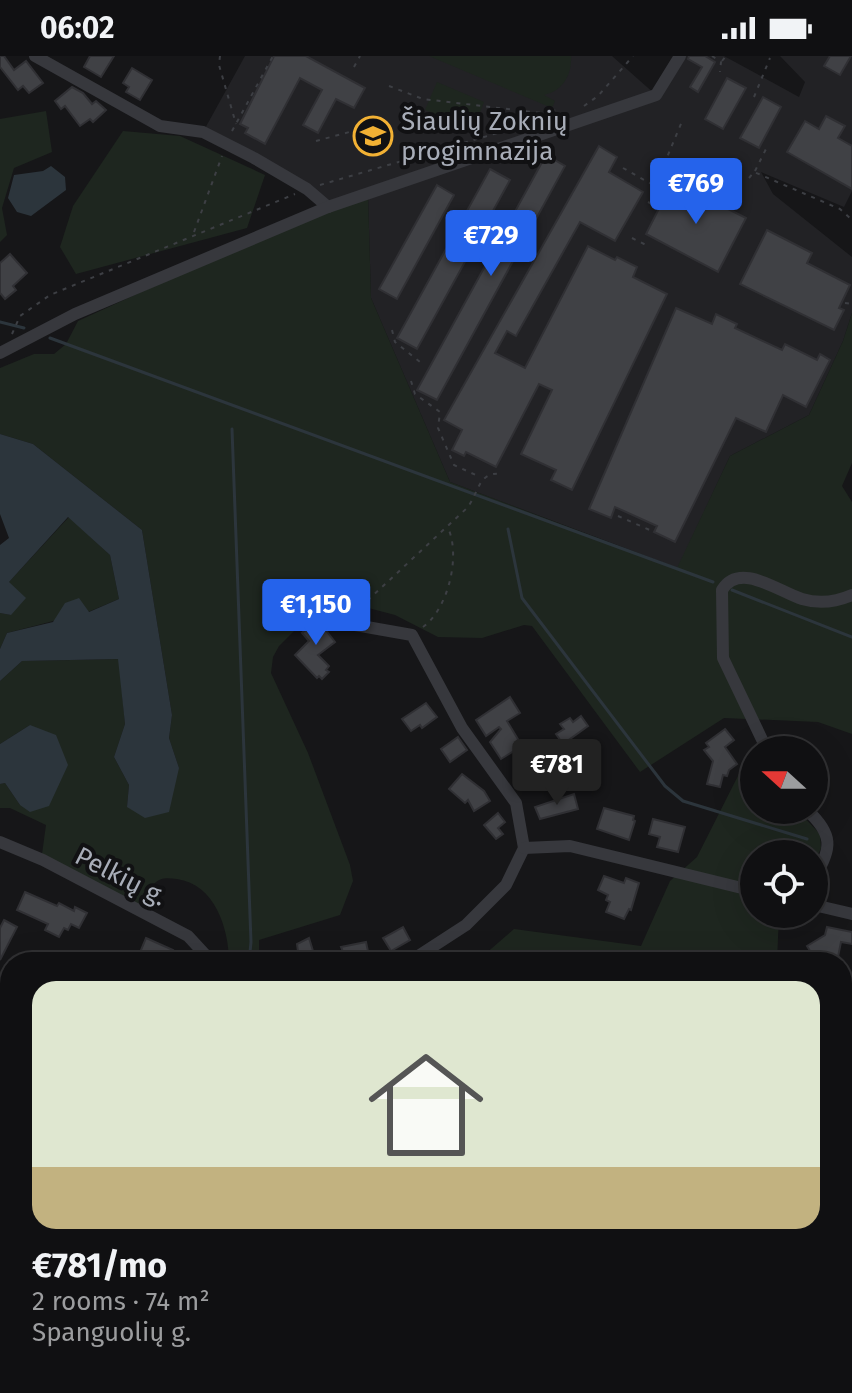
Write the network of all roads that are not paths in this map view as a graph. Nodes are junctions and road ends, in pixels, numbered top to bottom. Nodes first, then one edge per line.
1 (35, 56) edge
2 (680, 56) edge
3 (328, 207) junction
4 (0, 353) edge
5 (852, 595) edge
6 (344, 623) road end
7 (760, 736) edge
8 (822, 824) edge
9 (0, 842) edge
10 (828, 846) edge
11 (524, 848) junction
12 (740, 888) edge
13 (828, 908) edge
14 (852, 914) edge
15 (203, 952) edge
16 (424, 952) edge

1 - 3 street
2 - 3 street
3 - 4 street
5 - 7 street
6 - 11 street
8 - 10 street
9 - 15 street, Pelkių g.
11 - 12 street
11 - 16 street
13 - 14 street

